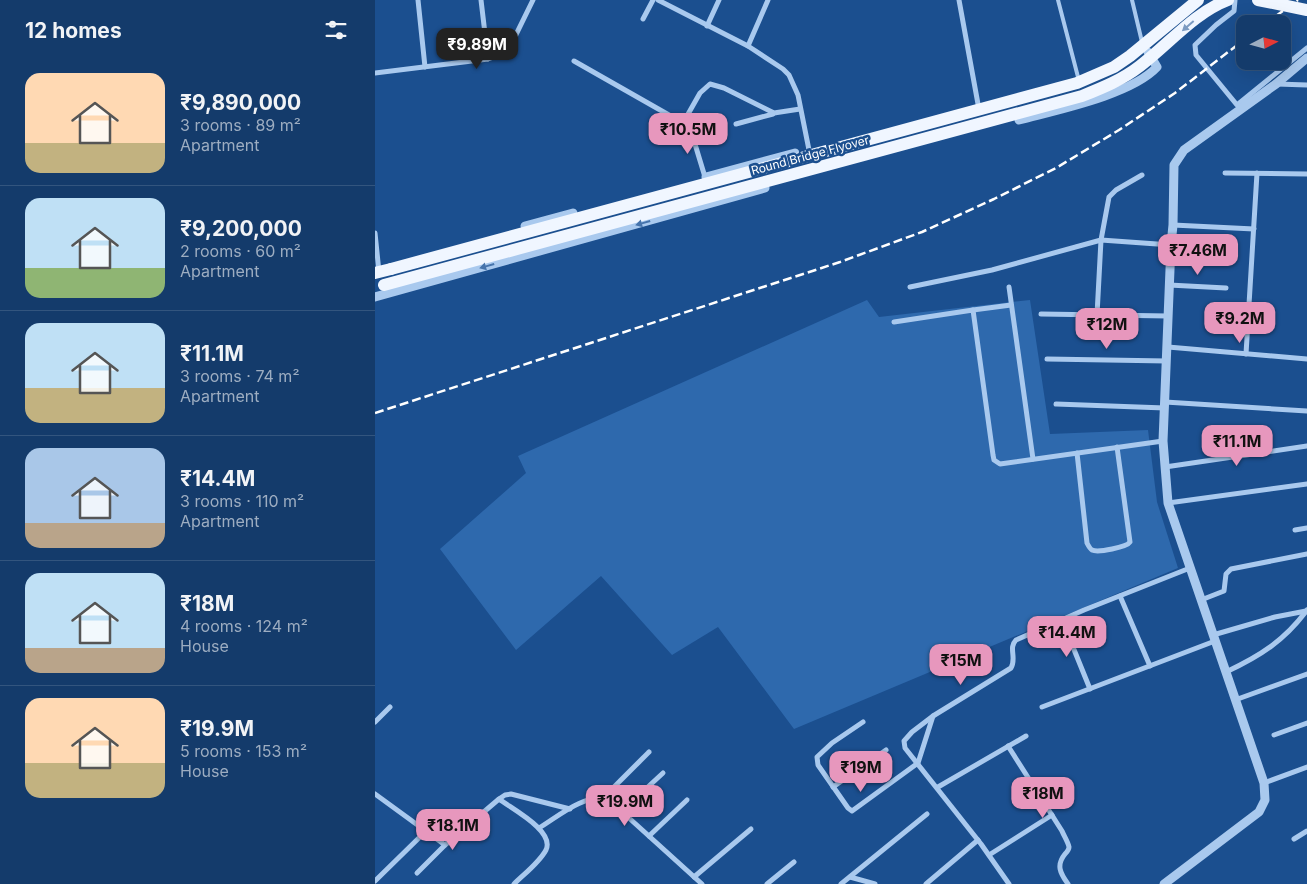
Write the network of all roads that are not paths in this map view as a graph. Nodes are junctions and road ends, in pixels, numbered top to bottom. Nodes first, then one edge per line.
1 (418, 0) edge
2 (481, 0) edge
3 (533, 0) edge
4 (653, 0) edge
5 (658, 0) edge
6 (719, 0) edge
7 (768, 0) edge
8 (959, 0) edge
9 (1058, 0) edge
10 (1132, 0) edge
11 (1193, 0) edge
12 (1198, 0) edge
13 (1228, 0) edge
14 (1235, 0) edge
15 (1257, 0) edge
16 (1307, 10) edge
17 (643, 19) dead end
18 (707, 26) junction
19 (1142, 42) junction
20 (748, 46) junction
21 (1307, 48) edge
22 (488, 58) junction
23 (1307, 58) edge
24 (574, 61) dead end
25 (425, 66) junction
26 (375, 73) edge
27 (1078, 77) junction
28 (1276, 84) junction
29 (1307, 85) edge
30 (978, 104) junction
31 (800, 109) junction
32 (774, 114) junction
33 (683, 123) junction
34 (736, 124) dead end
35 (809, 150) junction
36 (1225, 173) dead end
37 (1257, 173) junction
38 (1307, 174) edge
39 (1142, 175) dead end
40 (705, 177) junction
41 (1173, 225) junction
42 (1254, 229) junction
43 (375, 233) edge
44 (1101, 240) junction
45 (1171, 245) junction
46 (380, 270) edge
47 (1169, 285) junction
48 (380, 286) edge
49 (910, 287) dead end
50 (1009, 287) dead end
51 (1226, 288) dead end
52 (375, 297) edge
53 (1011, 305) junction
54 (973, 310) junction
55 (1041, 314) dead end
56 (1097, 315) junction
57 (1168, 316) junction
58 (894, 322) dead end
59 (1168, 347) junction
60 (1245, 354) junction
61 (1047, 359) dead end
62 (1307, 359) edge
63 (1167, 362) junction
64 (1056, 404) dead end
65 (1165, 405) junction
66 (1307, 411) edge
67 (1163, 441) junction
68 (1307, 446) edge
69 (1117, 447) junction
70 (1077, 453) junction
71 (1033, 459) junction
72 (1165, 467) junction
73 (1307, 484) edge
74 (1168, 503) junction
75 (1307, 528) edge
76 (1295, 530) dead end
77 (1307, 554) edge
78 (1190, 568) junction
79 (1120, 596) junction
80 (1201, 600) junction
81 (1307, 610) edge
82 (1062, 620) junction
83 (1214, 638) junction
84 (1150, 666) junction
85 (1226, 672) junction
86 (1307, 674) edge
87 (1091, 689) junction
88 (1235, 700) junction
89 (390, 707) dead end
90 (1042, 707) dead end
91 (933, 716) junction
92 (375, 722) edge
93 (863, 722) dead end
94 (1307, 723) edge
95 (1274, 735) dead end
96 (1026, 736) dead end
97 (1008, 746) junction
98 (885, 750) dead end
99 (649, 752) dead end
100 (918, 763) junction
101 (1307, 767) edge
102 (663, 773) dead end
103 (1264, 783) junction
104 (833, 787) junction
105 (938, 787) junction
106 (375, 794) edge
107 (603, 798) junction
108 (499, 799) junction
109 (687, 800) dead end
110 (570, 809) junction
111 (622, 811) junction
112 (927, 814) dead end
113 (1052, 815) junction
114 (539, 828) junction
115 (751, 829) dead end
116 (426, 831) junction
117 (1307, 831) edge
118 (649, 836) junction
119 (1294, 839) dead end
120 (978, 840) junction
121 (445, 845) junction
122 (989, 855) junction
123 (794, 862) dead end
124 (417, 873) dead end
125 (694, 877) junction
126 (850, 877) junction
127 (375, 881) edge
128 (514, 884) edge
129 (702, 884) edge
130 (767, 884) edge
131 (841, 884) edge
132 (875, 884) edge
133 (926, 884) edge
134 (1009, 884) edge
135 (1067, 884) edge
136 (1166, 884) edge

1 - 25 street
2 - 22 street
3 - 22 street
4 - 17 street
5 - 18 street
6 - 18 street
7 - 20 street
8 - 30 street
9 - 27 lane
10 - 19 lane
11 - 19 street
12 - 46 main road, Round Bridge Flyover, bridge
13 -> 48 main road, Round Bridge Flyover, bridge
14 - 21 street
15 - 16 main road, bridge
18 - 20 street
19 - 27 street
19 -> 52 street
20 - 31 street
22 - 25 street
23 - 28 street
24 - 33 street
25 - 26 street
27 - 30 street
28 - 29 street
28 - 41 street
30 - 35 street
31 - 32 street
31 - 35 street
32 - 33 street
32 - 34 street
33 - 40 street
35 - 40 street
36 - 37 street
37 - 38 street
37 - 42 street
39 - 44 street
40 - 46 street
41 - 42 street
41 - 45 street
42 - 60 street
43 - 46 street
44 - 45 street
44 - 49 street
44 - 56 street
45 - 47 street
47 - 51 street
47 - 57 street
50 - 53 street
53 - 54 street
53 - 71 street
54 - 58 street
54 - 71 street
55 - 56 street
56 - 57 street
57 - 59 street
59 - 60 street
59 - 63 street
60 - 62 street
61 - 63 street
63 - 65 street
64 - 65 street
65 - 66 street
65 - 67 street
67 - 69 street
67 - 72 street
68 - 72 street
69 - 70 street
69 - 70 street
70 - 71 street
72 - 74 street
73 - 74 street
74 - 78 street
75 - 76 street
77 - 80 street
78 - 79 street
78 - 80 street
79 - 82 street
79 - 84 street
80 - 83 street
81 - 83 street
81 - 85 street
82 - 87 street
82 - 91 street
83 - 84 street
83 - 85 street
84 - 87 street
85 - 88 street
86 - 88 street
87 - 90 street
88 - 103 street
89 - 92 street
91 - 100 street
91 - 100 street
93 - 104 street
94 - 95 street
96 - 97 street
97 - 105 street
97 - 113 street
98 - 104 street
99 - 107 street
100 - 104 street
100 - 105 street
101 - 103 street
102 - 111 street
103 - 136 street
105 - 120 street
106 - 116 street
107 - 110 street
107 - 111 street
108 - 110 street
108 - 114 street
108 - 121 street
109 - 118 street
110 - 114 street
111 - 118 street
112 - 126 street
113 - 122 street
113 - 135 street
114 - 128 street
115 - 125 street
116 - 121 street
116 - 127 street
117 - 119 street
118 - 125 street
120 - 122 street
120 - 133 street
121 - 124 street
122 - 134 street
123 - 130 street
125 - 129 street
126 - 131 street
126 - 132 street

